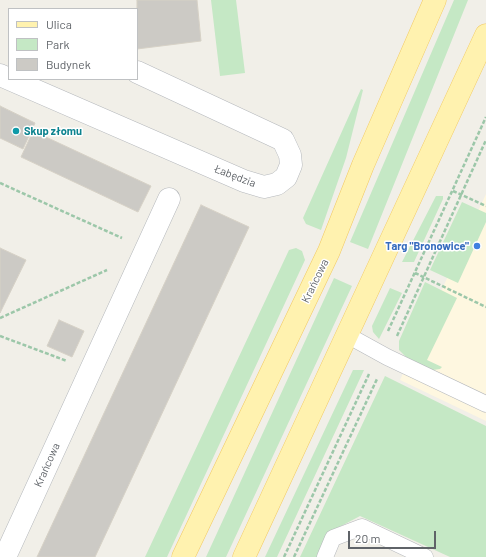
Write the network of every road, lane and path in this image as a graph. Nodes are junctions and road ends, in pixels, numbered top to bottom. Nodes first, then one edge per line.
1 (435, 0) edge
2 (486, 34) edge
3 (138, 72) edge
4 (11, 80) edge
5 (486, 117) edge
6 (0, 183) edge
7 (453, 191) junction
8 (169, 199) dead end
9 (486, 206) edge
10 (146, 249) junction
11 (112, 267) dead end
12 (415, 273) junction
13 (486, 307) edge
14 (0, 318) edge
15 (348, 335) junction
16 (0, 336) edge
17 (379, 352) junction
18 (91, 370) junction
19 (486, 404) edge
20 (5, 557) edge
21 (183, 557) edge
22 (244, 557) edge
23 (284, 557) edge
24 (325, 557) edge
25 (425, 557) edge

1 - 21 main road, Krańcowa
2 - 15 main road
3 - 4 street, Łabędzia
5 - 7 path
6 - 10 path
7 - 9 path
7 - 12 path
8 - 10 street, Krańcowa
10 - 18 street, Krańcowa
11 - 14 path
12 - 13 path
12 - 17 path
15 - 17 lane
15 - 22 main road
16 - 18 path
17 - 19 lane
17 - 23 path
18 - 20 street, Krańcowa
24 - 25 lane

